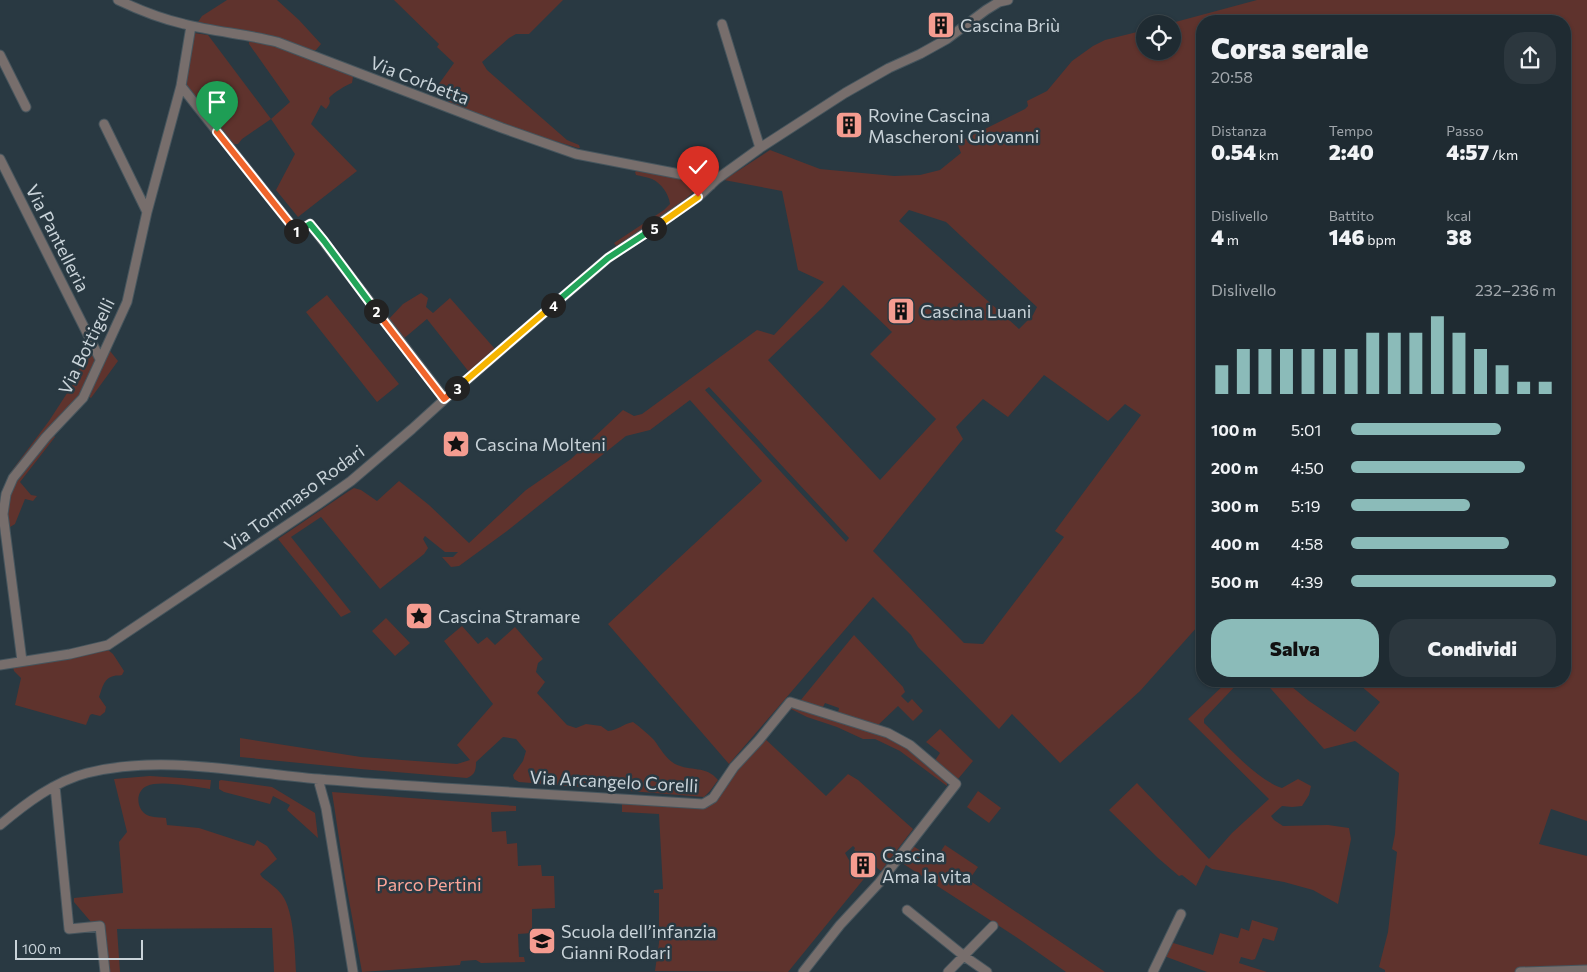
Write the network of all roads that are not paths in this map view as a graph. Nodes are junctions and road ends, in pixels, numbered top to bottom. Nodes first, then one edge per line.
1 (118, 0) edge
2 (1008, 0) edge
3 (722, 24) dead end
4 (191, 26) junction
5 (0, 55) edge
6 (181, 86) junction
7 (26, 107) dead end
8 (104, 124) dead end
9 (760, 148) junction
10 (0, 159) edge
11 (712, 185) junction
12 (146, 212) junction
13 (100, 360) junction
14 (444, 399) junction
15 (22, 661) junction
16 (0, 665) edge
17 (318, 779) junction
18 (55, 786) junction
19 (0, 825) edge
20 (907, 910) dead end
21 (1181, 914) dead end
22 (993, 926) dead end
23 (964, 956) junction
24 (1587, 970) edge
25 (105, 972) edge
26 (353, 972) edge
27 (803, 972) edge
28 (948, 972) edge
29 (987, 972) edge
30 (1153, 972) edge
31 (1520, 972) edge

1 - 4 street, Via Corbetta
2 - 9 street, Via Tommaso Rodari
3 - 9 street
4 - 6 street, Via Bottigelli
4 - 11 street, Via Corbetta
5 - 7 street
6 - 12 street, Via Bottigelli
6 - 14 street
8 - 12 street
9 - 11 street, Via Tommaso Rodari
10 - 13 street, Via Pantelleria
11 - 14 street, Via Tommaso Rodari
12 - 13 street, Via Bottigelli
13 - 15 street, Via Bottigelli
14 - 15 street, Via Tommaso Rodari
15 - 16 street, Via Tommaso Rodari
17 - 18 street
17 - 26 street
17 - 27 street, Via Arcangelo Corelli
18 - 19 street
18 - 25 street
20 - 23 street
21 - 30 street
22 - 23 street
23 - 28 street
23 - 29 street
24 - 31 street

